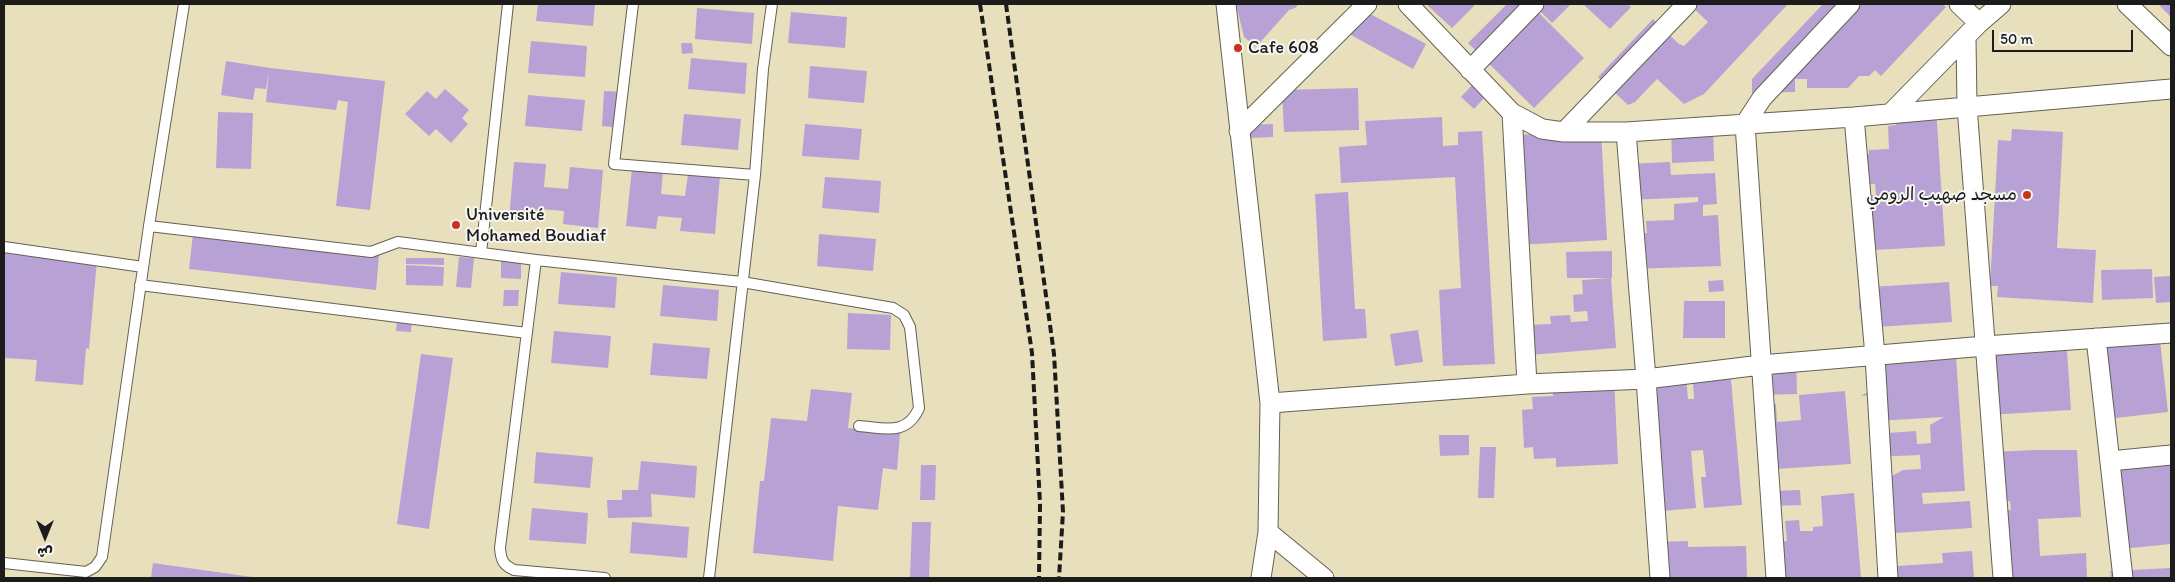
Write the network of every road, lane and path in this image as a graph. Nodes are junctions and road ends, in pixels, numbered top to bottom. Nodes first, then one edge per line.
1 (184, 4) edge
2 (508, 4) edge
3 (633, 4) edge
4 (772, 4) edge
5 (1226, 4) edge
6 (1367, 4) edge
7 (1408, 4) edge
8 (1534, 4) edge
9 (1687, 4) edge
10 (1850, 4) edge
11 (1960, 4) edge
12 (2001, 4) edge
13 (2127, 4) edge
14 (1979, 23) junction
15 (1966, 39) junction
16 (2171, 46) edge
17 (1470, 70) junction
18 (2171, 89) edge
19 (1967, 106) junction
20 (1512, 113) junction
21 (1891, 113) junction
22 (1854, 117) junction
23 (1745, 124) junction
24 (1240, 131) junction
25 (1564, 132) junction
26 (1626, 132) junction
27 (755, 175) junction
28 (149, 226) junction
29 (4, 247) edge
30 (481, 253) junction
31 (536, 260) junction
32 (143, 267) junction
33 (742, 282) junction
34 (140, 285) junction
35 (528, 333) junction
36 (2171, 333) edge
37 (2096, 338) junction
38 (1985, 346) junction
39 (1874, 356) junction
40 (1761, 365) junction
41 (1646, 379) junction
42 (1527, 384) junction
43 (1270, 403) junction
44 (859, 426) dead end
45 (2171, 455) edge
46 (2110, 461) junction
47 (1268, 532) junction
48 (4, 563) edge
49 (605, 578) edge
50 (709, 578) edge
51 (1260, 578) edge
52 (1324, 578) edge
53 (1660, 578) edge
54 (1776, 578) edge
55 (1888, 578) edge
56 (2003, 578) edge
57 (2123, 578) edge

1 - 28 lane
2 - 30 lane
3 - 27 lane
4 - 27 lane
5 - 24 street
6 - 24 street
7 - 17 street
8 - 17 street
9 - 25 street
10 - 23 street
11 - 14 street
12 - 14 street
13 - 16 street
14 - 15 street
15 - 19 street
15 - 21 street
17 - 20 street
18 - 19 street
19 - 21 street
19 - 38 street
20 - 25 street
20 - 42 street
21 - 22 street
22 - 23 street
22 - 39 street
23 - 26 street
23 - 40 street
24 - 43 street
25 - 26 street
26 - 41 street
27 - 33 lane
28 - 30 lane
28 - 32 lane
29 - 32 lane
30 - 31 lane
31 - 33 lane
31 - 35 lane
32 - 34 lane
33 - 44 lane
33 - 50 lane
34 - 35 lane
34 - 48 lane
35 - 49 lane
36 - 37 street
37 - 38 street
37 - 46 street
38 - 39 street
38 - 56 street
39 - 40 street
39 - 55 street
40 - 41 street
40 - 54 street
41 - 42 street
41 - 53 street
42 - 43 street
43 - 47 street
45 - 46 street
46 - 57 street
47 - 51 street
47 - 52 street

